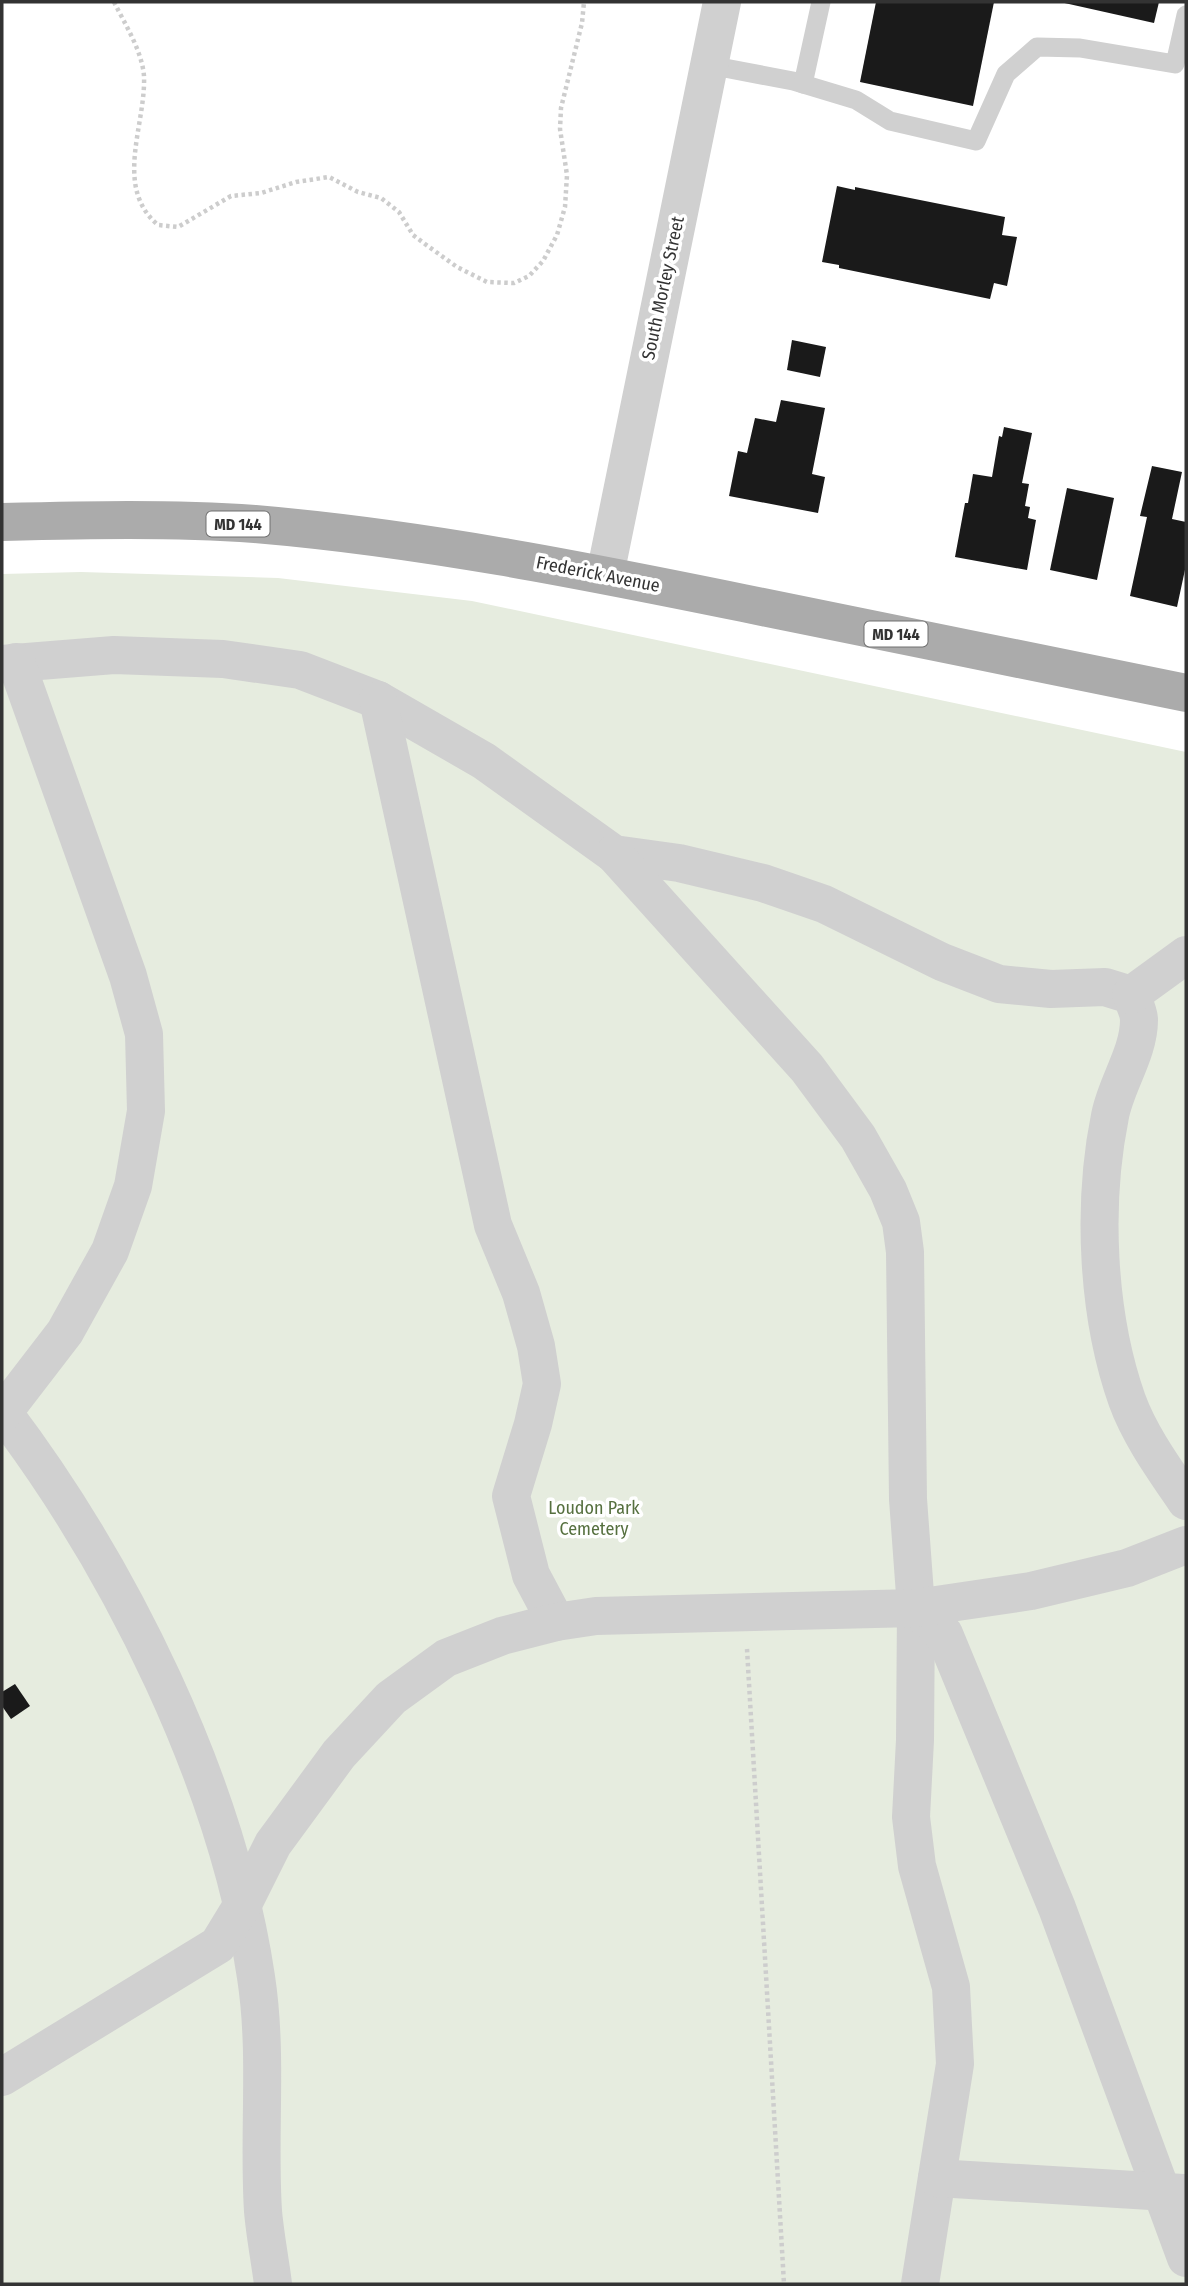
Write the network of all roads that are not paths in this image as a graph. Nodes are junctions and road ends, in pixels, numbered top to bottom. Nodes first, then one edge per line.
1 (722, 2) edge
2 (821, 2) edge
3 (1186, 15) edge
4 (709, 65) junction
5 (803, 84) junction
6 (2, 522) edge
7 (605, 575) junction
8 (9, 663) edge
9 (1186, 692) edge
10 (378, 700) junction
11 (614, 854) junction
12 (1186, 955) edge
13 (1131, 995) junction
14 (2, 1412) edge
15 (1186, 1502) edge
16 (1186, 1545) edge
17 (916, 1608) junction
18 (556, 1622) junction
19 (243, 1904) junction
20 (3, 2073) edge
21 (937, 2178) junction
22 (1173, 2192) edge
23 (1186, 2258) edge
24 (273, 2284) edge
25 (920, 2284) edge

1 - 4 street, South Morley Street
2 - 5 lane
3 - 5 lane
4 - 5 lane
4 - 7 street, South Morley Street
6 - 7 main road, Frederick Avenue / MD 144
7 - 9 main road, Frederick Avenue / MD 144
8 - 10 street
8 - 14 street
10 - 11 street
10 - 18 street
11 - 13 street
11 - 17 street
12 - 13 street
13 - 15 street
14 - 19 street
16 - 17 street
17 - 18 street
17 - 21 street
17 - 22 street
18 - 19 street
19 - 20 street
19 - 24 street
21 - 22 street
21 - 25 street
22 - 23 street

